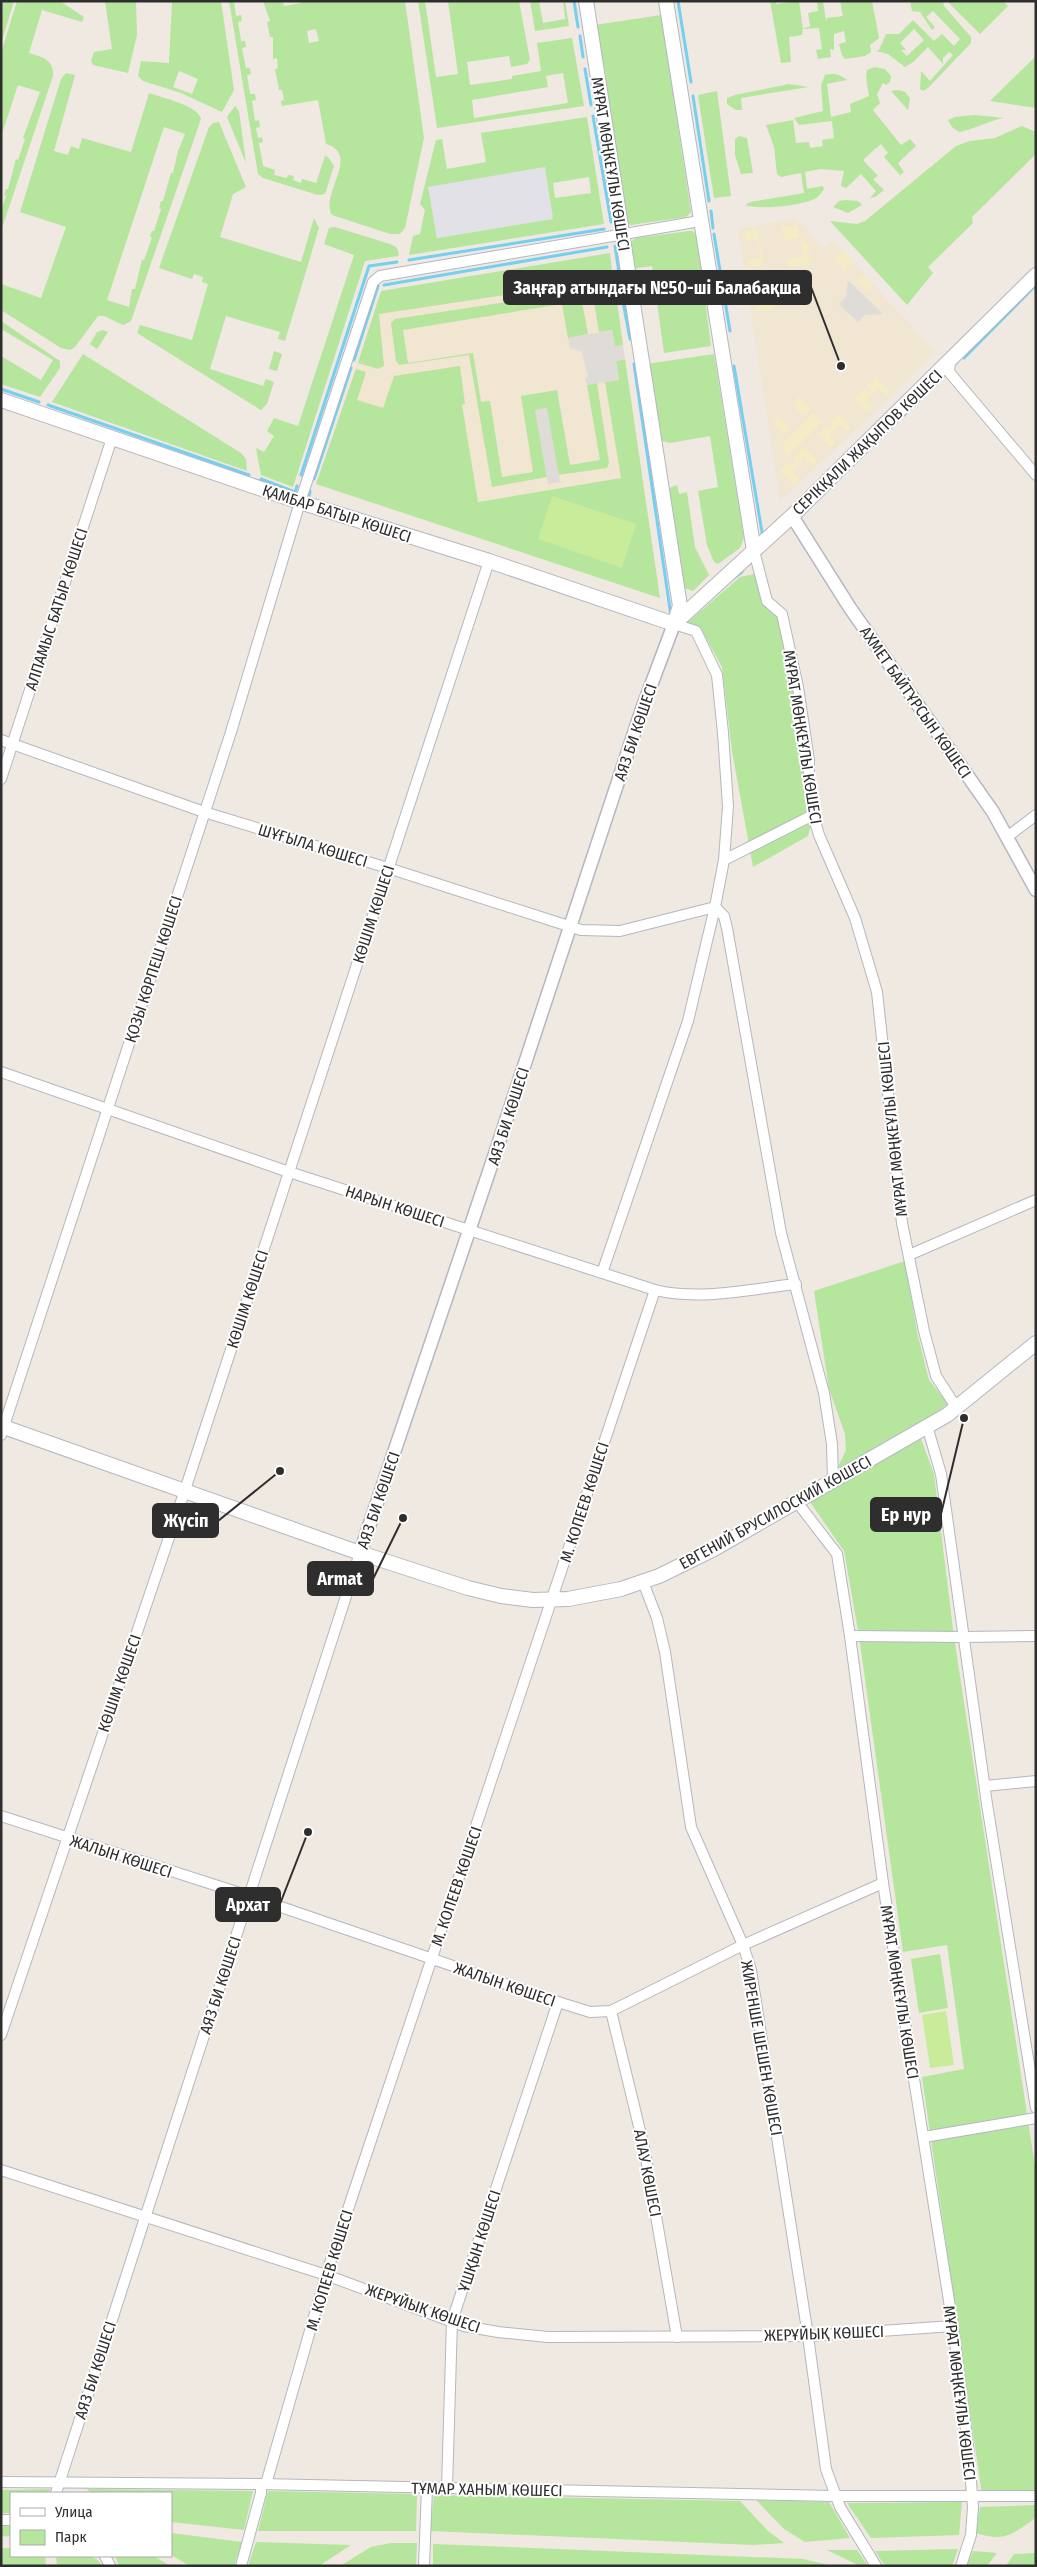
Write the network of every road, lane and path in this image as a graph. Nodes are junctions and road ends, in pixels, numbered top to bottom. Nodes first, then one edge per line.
1 (586, 1) edge
2 (666, 1) edge
3 (699, 212) junction
4 (623, 234) junction
5 (1036, 276) edge
6 (950, 362) junction
7 (1, 400) edge
8 (112, 438) junction
9 (1036, 474) edge
10 (300, 502) junction
11 (792, 516) junction
12 (754, 551) junction
13 (489, 561) junction
14 (678, 593) junction
15 (695, 605) junction
16 (674, 624) junction
17 (1, 740) edge
18 (13, 744) junction
19 (1, 779) edge
20 (204, 812) junction
21 (813, 815) junction
22 (1036, 815) edge
23 (1007, 836) junction
24 (724, 860) junction
25 (388, 868) junction
26 (1036, 890) edge
27 (715, 907) junction
28 (570, 927) junction
29 (1, 1072) edge
30 (107, 1110) junction
31 (289, 1172) junction
32 (1036, 1200) edge
33 (470, 1230) junction
34 (909, 1255) junction
35 (602, 1273) junction
36 (796, 1284) junction
37 (655, 1290) junction
38 (1036, 1344) edge
39 (956, 1407) junction
40 (928, 1426) junction
41 (2, 1429) edge
42 (833, 1481) junction
43 (185, 1490) junction
44 (797, 1502) junction
45 (360, 1553) junction
46 (643, 1582) junction
47 (553, 1600) junction
48 (850, 1636) junction
49 (1036, 1636) edge
50 (964, 1637) junction
51 (1036, 1781) edge
52 (985, 1786) junction
53 (1, 1816) edge
54 (69, 1839) junction
55 (883, 1883) junction
56 (249, 1896) junction
57 (743, 1945) junction
58 (430, 1959) junction
59 (558, 2002) junction
60 (611, 2011) junction
61 (1, 2035) edge
62 (1036, 2108) edge
63 (1036, 2118) edge
64 (924, 2137) junction
65 (1, 2170) edge
66 (145, 2216) junction
67 (326, 2275) junction
68 (452, 2322) junction
69 (953, 2326) junction
70 (808, 2336) junction
71 (678, 2337) junction
72 (1, 2482) edge
73 (59, 2483) junction
74 (74, 2483) junction
75 (264, 2484) junction
76 (427, 2488) junction
77 (447, 2488) junction
78 (56, 2492) edge
79 (79, 2492) edge
80 (973, 2495) junction
81 (834, 2496) junction
82 (1036, 2496) edge
83 (241, 2566) edge
84 (424, 2566) edge
85 (876, 2566) edge
86 (961, 2566) edge

1 - 4 main road, МҰРАТ МӨҢКЕҰЛЫ КӨШЕСІ
2 - 3 main road, МҰРАТ МӨҢКЕҰЛЫ КӨШЕСІ
3 - 4 street
3 - 12 main road, МҰРАТ МӨҢКЕҰЛЫ КӨШЕСІ
4 - 10 street, ҚОЗЫ КӨРПЕШ КӨШЕСІ
4 - 14 main road, МҰРАТ МӨҢКЕҰЛЫ КӨШЕСІ
5 - 6 main road, СЕРІКҚАЛИ ЖАҚЫПОВ КӨШЕСІ
6 - 9 street
6 - 11 main road, СЕРІКҚАЛИ ЖАҚЫПОВ КӨШЕСІ
7 - 8 main road, ҚАМБАР БАТЫР КӨШЕСІ
8 - 10 main road, ҚАМБАР БАТЫР КӨШЕСІ
8 - 18 street, АЛПАМЫС БАТЫР КӨШЕСІ
10 - 13 main road, ҚАМБАР БАТЫР КӨШЕСІ
10 - 20 street, ҚОЗЫ КӨРПЕШ КӨШЕСІ
11 - 12 main road, СЕРІКҚАЛИ ЖАҚЫПОВ КӨШЕСІ
11 - 23 street, АХМЕТ БАЙТҰРСЫН КӨШЕСІ
12 - 15 main road, СЕРІКҚАЛИ ЖАҚЫПОВ КӨШЕСІ
12 - 21 street, МҰРАТ МӨҢКЕҰЛЫ КӨШЕСІ
13 - 16 main road, ҚАМБАР БАТЫР КӨШЕСІ
13 - 25 street, КӨШІМ КӨШЕСІ
14 - 15 main road
14 - 16 main road, МҰРАТ МӨҢКЕҰЛЫ КӨШЕСІ
15 - 16 main road, СЕРІКҚАЛИ ЖАҚЫПОВ КӨШЕСІ
16 - 24 street
16 - 28 street, АЯЗ БИ КӨШЕСІ
17 - 18 street, ШҰҒЫЛА КӨШЕСІ
18 - 19 street, АЛПАМЫС БАТЫР КӨШЕСІ
18 - 20 street, ШҰҒЫЛА КӨШЕСІ
20 - 25 street, ШҰҒЫЛА КӨШЕСІ
20 - 30 street, ҚОЗЫ КӨРПЕШ КӨШЕСІ
21 - 24 street
21 - 34 street, МҰРАТ МӨҢКЕҰЛЫ КӨШЕСІ
22 - 23 street
23 - 26 street, АХМЕТ БАЙТҰРСЫН КӨШЕСІ
24 - 27 street
25 - 28 street, ШҰҒЫЛА КӨШЕСІ
25 - 31 street, КӨШІМ КӨШЕСІ
27 - 28 street, ШҰҒЫЛА КӨШЕСІ
27 - 35 street
27 - 36 street
28 - 33 street, АЯЗ БИ КӨШЕСІ
29 - 30 street, НАРЫН КӨШЕСІ
30 - 31 street, НАРЫН КӨШЕСІ
30 - 41 street, ҚОЗЫ КӨРПЕШ КӨШЕСІ
31 - 33 street, НАРЫН КӨШЕСІ
31 - 43 street, КӨШІМ КӨШЕСІ
32 - 34 street
33 - 35 street, НАРЫН КӨШЕСІ
33 - 45 street, АЯЗ БИ КӨШЕСІ
34 - 39 street, МҰРАТ МӨҢКЕҰЛЫ КӨШЕСІ
35 - 37 street, НАРЫН КӨШЕСІ
36 - 37 street, НАРЫН КӨШЕСІ
36 - 42 street
37 - 47 street, М. КОПЕЕВ КӨШЕСІ
38 - 39 main road, ЕВГЕНИЙ БРУСИЛОСКИЙ КӨШЕСІ
39 - 40 main road, ЕВГЕНИЙ БРУСИЛОСКИЙ КӨШЕСІ
40 - 42 main road, ЕВГЕНИЙ БРУСИЛОСКИЙ КӨШЕСІ
40 - 50 street
41 - 43 main road, ЕВГЕНИЙ БРУСИЛОСКИЙ КӨШЕСІ
42 - 44 main road, ЕВГЕНИЙ БРУСИЛОСКИЙ КӨШЕСІ
43 - 45 main road, ЕВГЕНИЙ БРУСИЛОСКИЙ КӨШЕСІ
43 - 54 street, КӨШІМ КӨШЕСІ
44 - 46 main road, ЕВГЕНИЙ БРУСИЛОСКИЙ КӨШЕСІ
44 - 48 street, МҰРАТ МӨҢКЕҰЛЫ КӨШЕСІ
45 - 47 main road, ЕВГЕНИЙ БРУСИЛОСКИЙ КӨШЕСІ
45 - 56 street, АЯЗ БИ КӨШЕСІ
46 - 47 main road, ЕВГЕНИЙ БРУСИЛОСКИЙ КӨШЕСІ
46 - 57 street, ЖИРЕНШЕ ШЕШЕН КӨШЕСІ
47 - 58 street, М. КОПЕЕВ КӨШЕСІ
48 - 50 street
48 - 55 street, МҰРАТ МӨҢКЕҰЛЫ КӨШЕСІ
49 - 50 street
50 - 52 street
51 - 52 street
52 - 62 street
53 - 54 street, ЖАЛЫН КӨШЕСІ
54 - 56 street, ЖАЛЫН КӨШЕСІ
54 - 61 street, КӨШІМ КӨШЕСІ
55 - 57 street, ЖАЛЫН КӨШЕСІ
55 - 64 street, МҰРАТ МӨҢКЕҰЛЫ КӨШЕСІ
56 - 58 street, ЖАЛЫН КӨШЕСІ
56 - 66 street, АЯЗ БИ КӨШЕСІ
57 - 60 street, ЖАЛЫН КӨШЕСІ
57 - 70 street, ЖИРЕНШЕ ШЕШЕН КӨШЕСІ
58 - 59 street, ЖАЛЫН КӨШЕСІ
58 - 67 street, М. КОПЕЕВ КӨШЕСІ
59 - 60 street, ЖАЛЫН КӨШЕСІ
59 - 68 street, ҰШҚЫН КӨШЕСІ
60 - 71 street, АЛАУ КӨШЕСІ
63 - 64 street
64 - 69 street, МҰРАТ МӨҢКЕҰЛЫ КӨШЕСІ
65 - 66 street, ЖЕРҰЙЫҚ КӨШЕСІ
66 - 67 street, ЖЕРҰЙЫҚ КӨШЕСІ
66 - 73 street, АЯЗ БИ КӨШЕСІ
67 - 68 street, ЖЕРҰЙЫҚ КӨШЕСІ
67 - 75 street, М. КОПЕЕВ КӨШЕСІ
68 - 71 street, ЖЕРҰЙЫҚ КӨШЕСІ
68 - 77 street, ҰШҚЫН КӨШЕСІ
69 - 70 street, ЖЕРҰЙЫҚ КӨШЕСІ
69 - 80 street, МҰРАТ МӨҢКЕҰЛЫ КӨШЕСІ
70 - 71 street, ЖЕРҰЙЫҚ КӨШЕСІ
70 - 81 street, ЖИРЕНШЕ ШЕШЕН КӨШЕСІ
72 - 73 street, ТҰМАР ХАНЫМ КӨШЕСІ
73 - 74 street, ТҰМАР ХАНЫМ КӨШЕСІ
73 - 78 street, АЯЗ БИ КӨШЕСІ
74 - 75 street, ТҰМАР ХАНЫМ КӨШЕСІ
74 - 79 street
75 - 76 street, ТҰМАР ХАНЫМ КӨШЕСІ
75 - 83 street, М. КОПЕЕВ КӨШЕСІ
76 - 77 street, ТҰМАР ХАНЫМ КӨШЕСІ
76 - 84 street
77 - 81 street, ТҰМАР ХАНЫМ КӨШЕСІ
80 - 81 street, ТҰМАР ХАНЫМ КӨШЕСІ
80 - 82 street, ТҰМАР ХАНЫМ КӨШЕСІ
80 - 86 street, МҰРАТ МӨҢКЕҰЛЫ КӨШЕСІ
81 - 85 street, ЖИРЕНШЕ ШЕШЕН КӨШЕСІ

